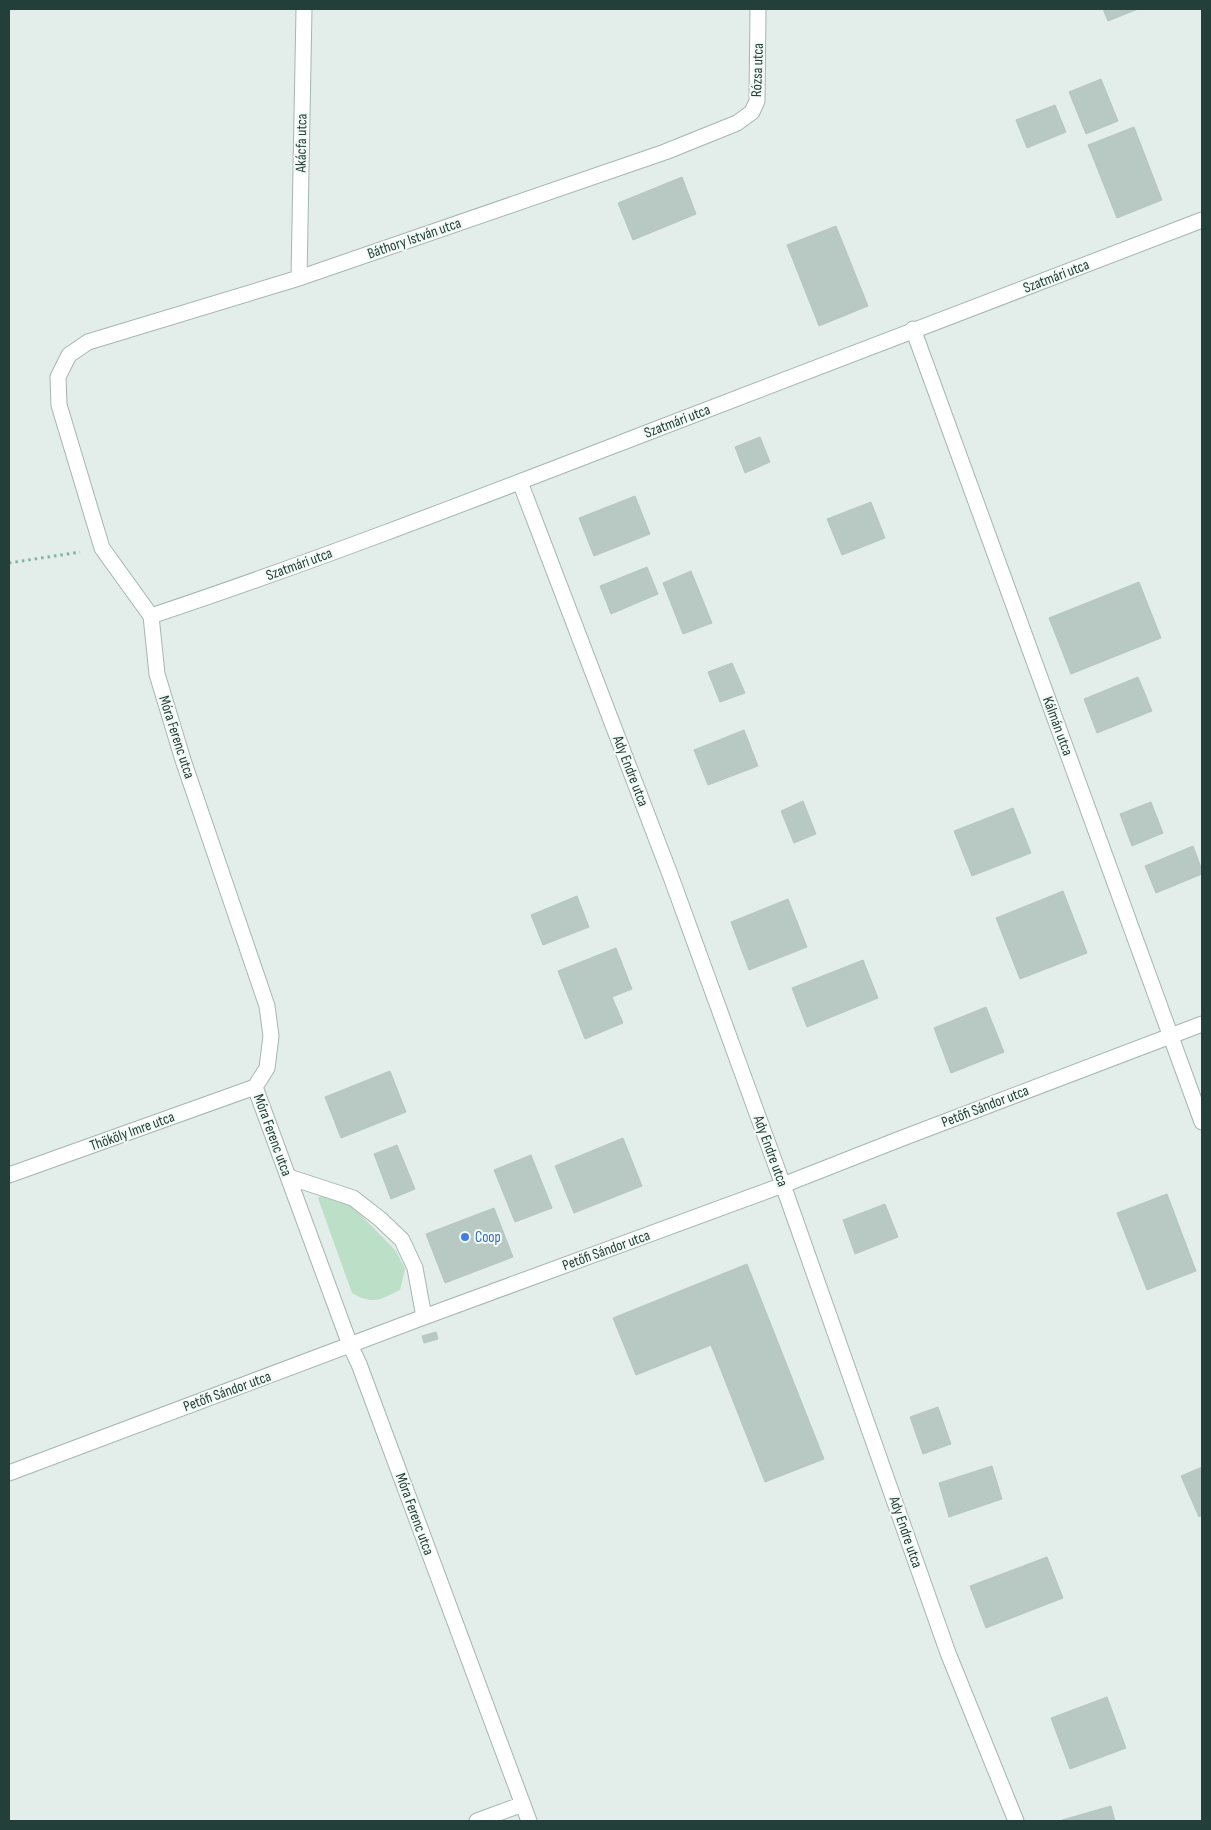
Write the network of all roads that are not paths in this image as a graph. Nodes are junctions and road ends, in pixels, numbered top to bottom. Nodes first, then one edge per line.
1 (304, 9) edge
2 (758, 9) edge
3 (737, 123) joint
4 (1202, 220) edge
5 (299, 278) junction
6 (914, 329) junction
7 (88, 342) joint
8 (520, 482) junction
9 (151, 616) junction
10 (1202, 1024) edge
11 (1170, 1036) junction
12 (256, 1087) junction
13 (1202, 1122) edge
14 (9, 1175) edge
15 (289, 1176) junction
16 (784, 1185) junction
17 (424, 1317) junction
18 (350, 1345) junction
19 (9, 1473) edge
20 (523, 1804) junction
21 (477, 1821) edge
22 (529, 1821) edge
23 (1016, 1821) edge

1 - 5 street, Akácfa utca
2 - 3 street, Rózsa utca
3 - 5 street, Báthory István utca
4 - 6 street, Szatmári utca
5 - 7 street, Báthory István utca
6 - 8 street, Szatmári utca
6 - 11 street, Kálmán utca
7 - 9 street, Móra Ferenc utca
8 - 9 street, Szatmári utca
8 - 16 street, Ady Endre utca
9 - 12 street, Móra Ferenc utca
10 - 11 street, Petőfi Sándor utca
11 - 13 street, Kálmán utca
11 - 16 street, Petőfi Sándor utca
12 - 14 street, Thököly Imre utca
12 - 15 street, Móra Ferenc utca
15 - 17 street
15 - 18 street, Móra Ferenc utca
16 - 17 street, Petőfi Sándor utca
16 - 23 street, Ady Endre utca
17 - 18 street, Petőfi Sándor utca
18 - 19 street, Petőfi Sándor utca
18 - 20 street, Móra Ferenc utca
20 - 21 street
20 - 22 street, Móra Ferenc utca

